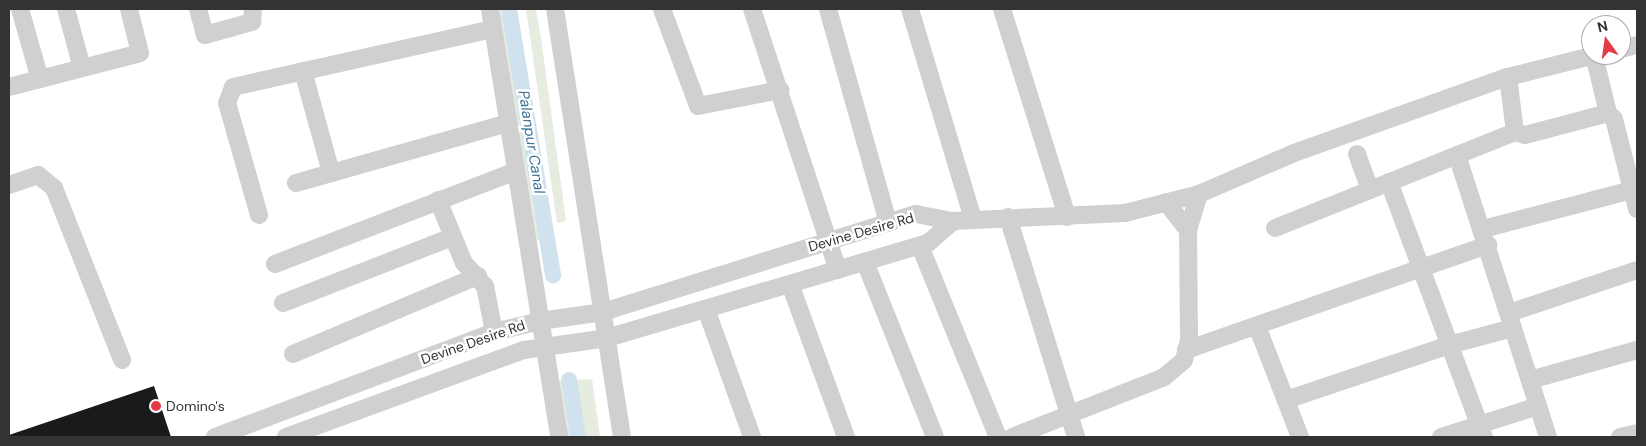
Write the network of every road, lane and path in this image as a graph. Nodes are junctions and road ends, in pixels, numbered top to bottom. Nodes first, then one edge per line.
1 (21, 9) edge
2 (66, 9) edge
3 (129, 9) edge
4 (198, 9) edge
5 (253, 9) edge
6 (490, 9) edge
7 (555, 9) edge
8 (662, 9) edge
9 (752, 9) edge
10 (828, 9) edge
11 (910, 9) edge
12 (1002, 9) edge
13 (9, 12) edge
14 (493, 29) junction
15 (1581, 59) edge
16 (1597, 65) edge
17 (82, 68) junction
18 (303, 71) junction
19 (1508, 77) junction
20 (40, 79) junction
21 (9, 88) edge
22 (780, 90) junction
23 (1608, 113) junction
24 (508, 123) junction
25 (1515, 132) junction
26 (1357, 154) dead end
27 (1457, 155) junction
28 (516, 171) junction
29 (331, 173) junction
30 (1390, 182) junction
31 (296, 183) dead end
32 (9, 184) edge
33 (1370, 190) junction
34 (1632, 190) junction
35 (1199, 194) junction
36 (438, 200) junction
37 (1166, 202) junction
38 (1637, 209) edge
39 (259, 215) dead end
40 (1008, 217) junction
41 (1067, 217) junction
42 (973, 219) junction
43 (953, 221) junction
44 (888, 223) junction
45 (1275, 228) dead end
46 (1188, 230) junction
47 (452, 237) junction
48 (1485, 237) junction
49 (828, 242) junction
50 (920, 246) junction
51 (865, 262) junction
52 (274, 264) dead end
53 (838, 270) junction
54 (1420, 270) junction
55 (1637, 270) edge
56 (478, 276) junction
57 (790, 284) junction
58 (283, 303) dead end
59 (706, 309) junction
60 (603, 312) junction
61 (540, 320) junction
62 (1511, 320) junction
63 (1257, 326) junction
64 (494, 332) junction
65 (607, 338) junction
66 (1449, 345) junction
67 (544, 346) junction
68 (1186, 350) junction
69 (1637, 350) edge
70 (292, 354) dead end
71 (122, 360) dead end
72 (1530, 380) junction
73 (1286, 400) junction
74 (1538, 406) junction
75 (1070, 414) junction
76 (1482, 431) edge
77 (1637, 433) edge
78 (215, 437) edge
79 (286, 437) edge
80 (558, 437) edge
81 (622, 437) edge
82 (752, 437) edge
83 (846, 437) edge
84 (935, 437) edge
85 (998, 437) edge
86 (1012, 437) edge
87 (1076, 437) edge
88 (1300, 437) edge
89 (1441, 437) edge
90 (1548, 437) edge
91 (1620, 437) edge

1 - 13 street
1 - 20 street
2 - 17 street
3 - 17 street
4 - 5 street
6 - 14 street
7 - 60 street
8 - 22 street
9 - 22 street
10 - 44 street
11 - 42 street
12 - 41 street
14 - 18 street
14 - 24 street
15 - 19 street
16 - 23 street
17 - 20 street
18 - 29 street
18 - 39 street
19 - 25 street
19 - 35 street
20 - 21 street
22 - 49 street
23 - 25 street
23 - 34 street
24 - 28 street
24 - 29 street
25 - 27 street
26 - 33 street
27 - 30 street
27 - 48 street
28 - 36 street
28 - 61 street
29 - 31 street
30 - 33 street
30 - 54 street
32 - 71 street
33 - 45 street
34 - 38 street
34 - 48 street
35 - 37 street
35 - 46 street
36 - 47 street
36 - 52 street
37 - 41 street
37 - 46 street
40 - 41 street
40 - 42 street
40 - 75 street
42 - 43 street
43 - 44 street, Devine Desire Rd
43 - 50 street, Devine Desire Rd
44 - 49 street, Devine Desire Rd
46 - 68 street
47 - 56 street
47 - 58 street
48 - 54 street
48 - 62 street
49 - 53 street
49 - 60 street, Devine Desire Rd
50 - 51 street, Devine Desire Rd
50 - 85 street
51 - 53 street, Devine Desire Rd
51 - 84 street
53 - 57 street, Devine Desire Rd
54 - 63 street
54 - 66 street
55 - 62 street
56 - 64 street
56 - 70 street
57 - 59 street, Devine Desire Rd
57 - 83 street
59 - 65 street, Devine Desire Rd
59 - 82 street
60 - 61 street, Devine Desire Rd
60 - 65 street
61 - 64 street, Devine Desire Rd
61 - 67 street
62 - 66 street
62 - 72 street
63 - 68 street
63 - 73 street
64 - 78 street, Devine Desire Rd
65 - 67 street, Devine Desire Rd
65 - 81 street
66 - 73 street
66 - 76 street
67 - 79 street, Devine Desire Rd
67 - 80 street
68 - 75 street
69 - 72 street
72 - 74 street
73 - 88 street
74 - 76 street
74 - 90 street
75 - 86 street
75 - 87 street
76 - 89 street
77 - 91 street

